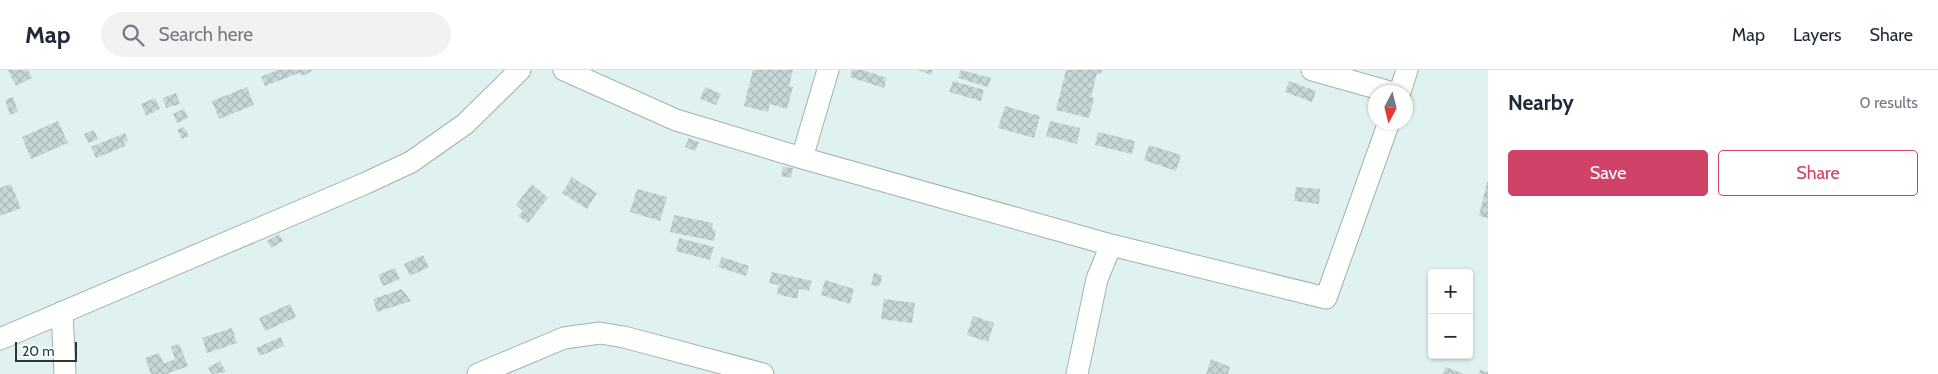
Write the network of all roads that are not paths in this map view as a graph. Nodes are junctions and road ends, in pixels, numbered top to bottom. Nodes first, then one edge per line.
1 (520, 70) edge
2 (564, 70) edge
3 (828, 70) edge
4 (1312, 70) edge
5 (1407, 70) edge
6 (1402, 85) edge
7 (1368, 86) edge
8 (1386, 130) edge
9 (802, 158) junction
10 (1110, 245) junction
11 (62, 312) junction
12 (0, 339) edge
13 (65, 374) edge
14 (478, 374) edge
15 (763, 374) edge
16 (1077, 374) edge

1 - 11 street
2 - 9 street
3 - 9 street
4 - 7 street
5 - 6 street
8 - 10 street
9 - 10 street
10 - 16 street
11 - 12 street
11 - 13 street
14 - 15 street

